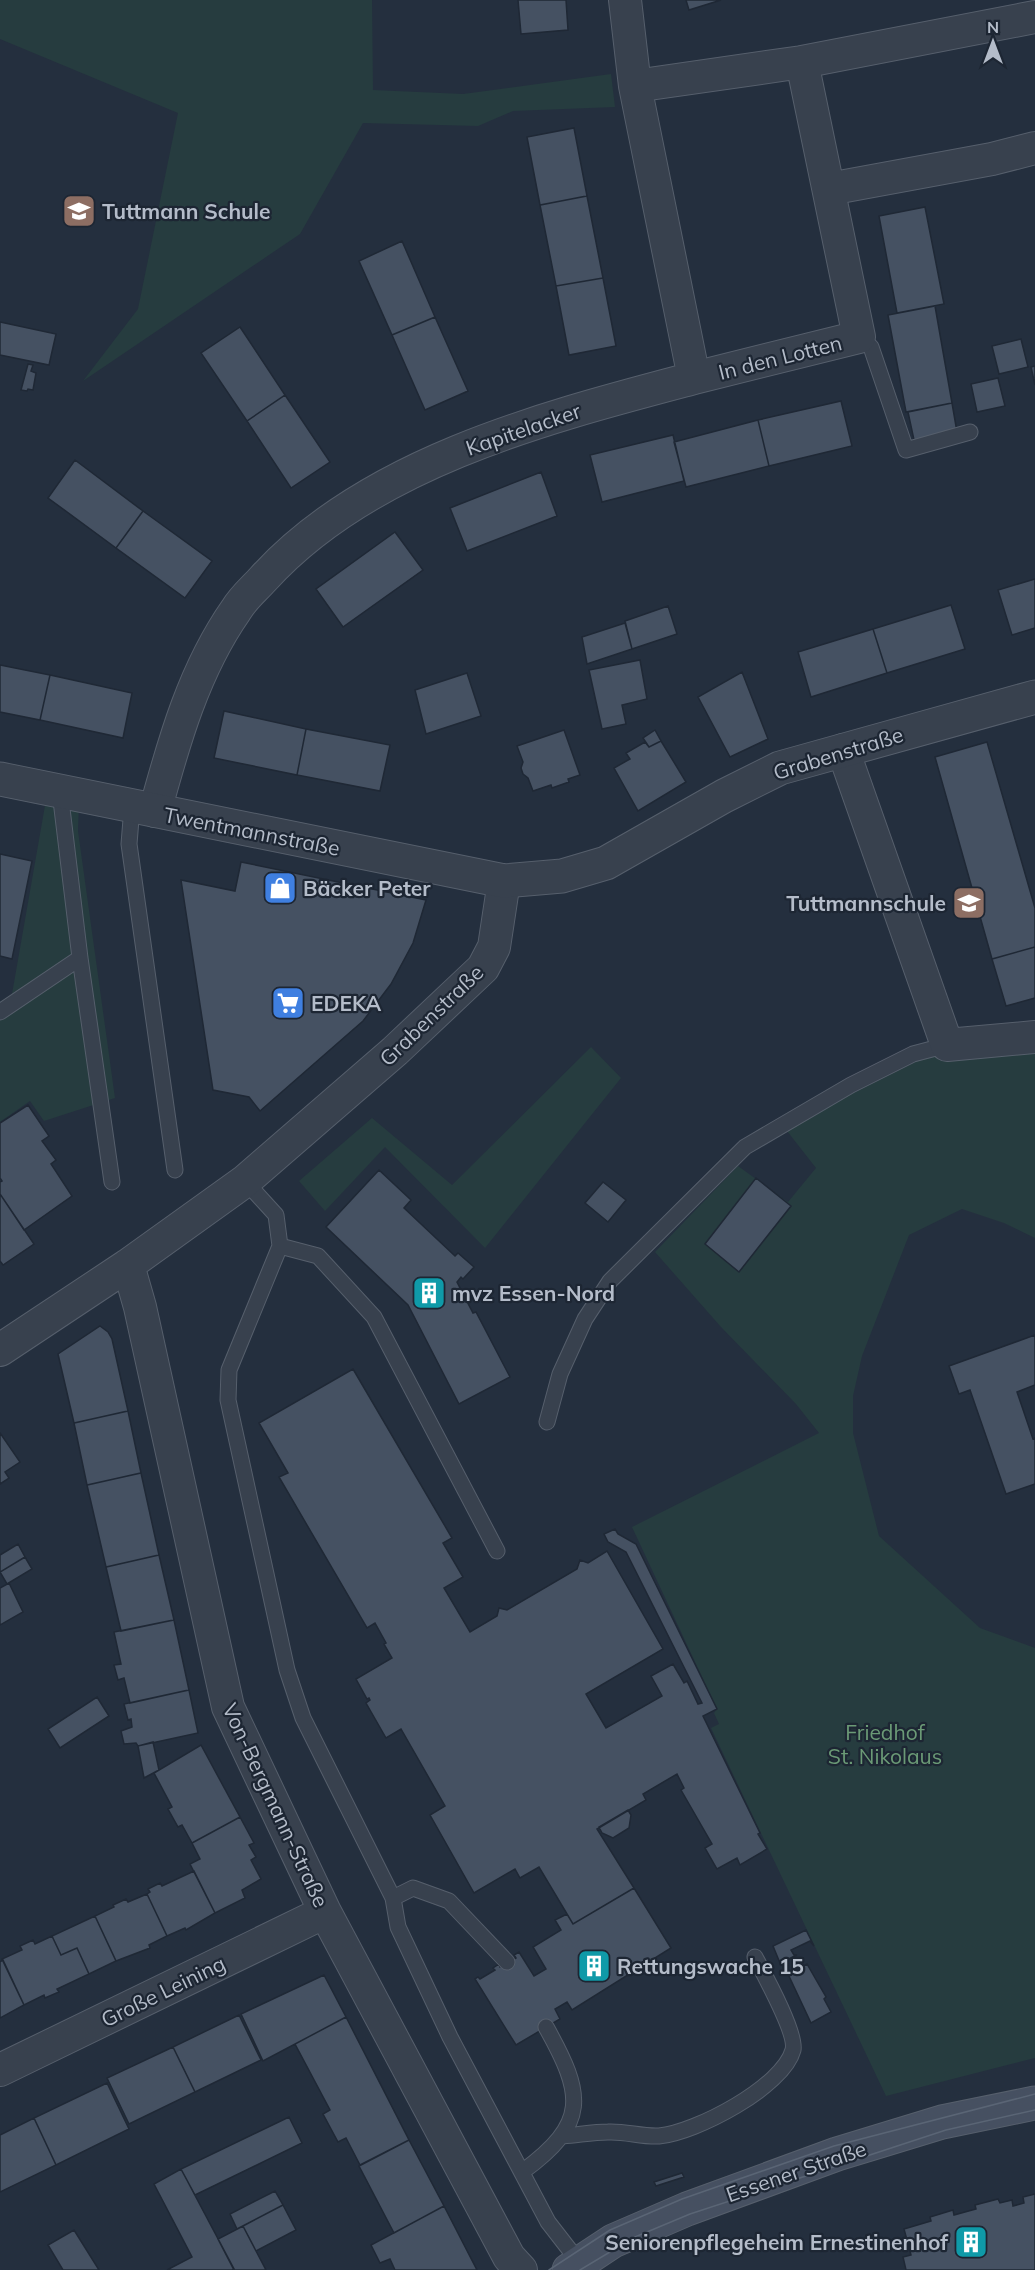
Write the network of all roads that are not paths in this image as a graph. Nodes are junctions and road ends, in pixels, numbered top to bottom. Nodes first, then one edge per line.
1 (625, 0) edge
2 (1035, 17) edge
3 (802, 62) junction
4 (635, 86) junction
5 (1035, 148) edge
6 (829, 189) junction
7 (859, 337) junction
8 (694, 378) junction
9 (970, 432) dead end
10 (1035, 697) edge
11 (843, 750) junction
12 (0, 779) edge
13 (60, 792) junction
14 (143, 809) junction
15 (504, 882) junction
16 (80, 958) junction
17 (0, 1012) edge
18 (1035, 1037) edge
19 (947, 1045) junction
20 (175, 1170) dead end
21 (245, 1181) junction
22 (112, 1182) dead end
23 (280, 1246) junction
24 (128, 1265) junction
25 (0, 1350) edge
26 (547, 1422) dead end
27 (497, 1551) dead end
28 (393, 1898) junction
29 (325, 1912) junction
30 (755, 1957) dead end
31 (507, 1962) dead end
32 (546, 2027) dead end
33 (0, 2070) edge
34 (1035, 2103) edge
35 (563, 2136) junction
36 (522, 2172) junction
37 (574, 2266) edge
38 (521, 2270) edge

1 - 4 street
2 - 3 street
3 - 4 street
3 - 6 street, In den Lotten
4 - 8 street
5 - 6 street
6 - 7 street, In den Lotten
7 - 8 street, In den Lotten
7 - 9 lane
8 - 14 street, Kapitelacker
10 - 11 street, Grabenstraße
11 - 15 street, Grabenstraße
11 - 19 street
12 - 13 street, Twentmannstraße
13 - 14 street, Twentmannstraße
13 - 16 lane
14 - 15 street, Twentmannstraße
14 - 20 lane
15 - 21 street, Grabenstraße
16 - 17 lane
16 - 22 lane
18 - 19 street
19 - 26 lane
21 - 23 lane
21 - 24 street, Grabenstraße
23 - 27 lane
23 - 28 lane
24 - 25 street, Grabenstraße
24 - 29 street, Von-Bergmann-Straße
28 - 31 lane
28 - 36 lane
29 - 33 street, Große Leining
29 - 38 street, Von-Bergmann-Straße
30 - 35 lane
32 - 35 lane
34 - 37 main road, Essener Straße
35 - 36 lane
36 - 37 lane

